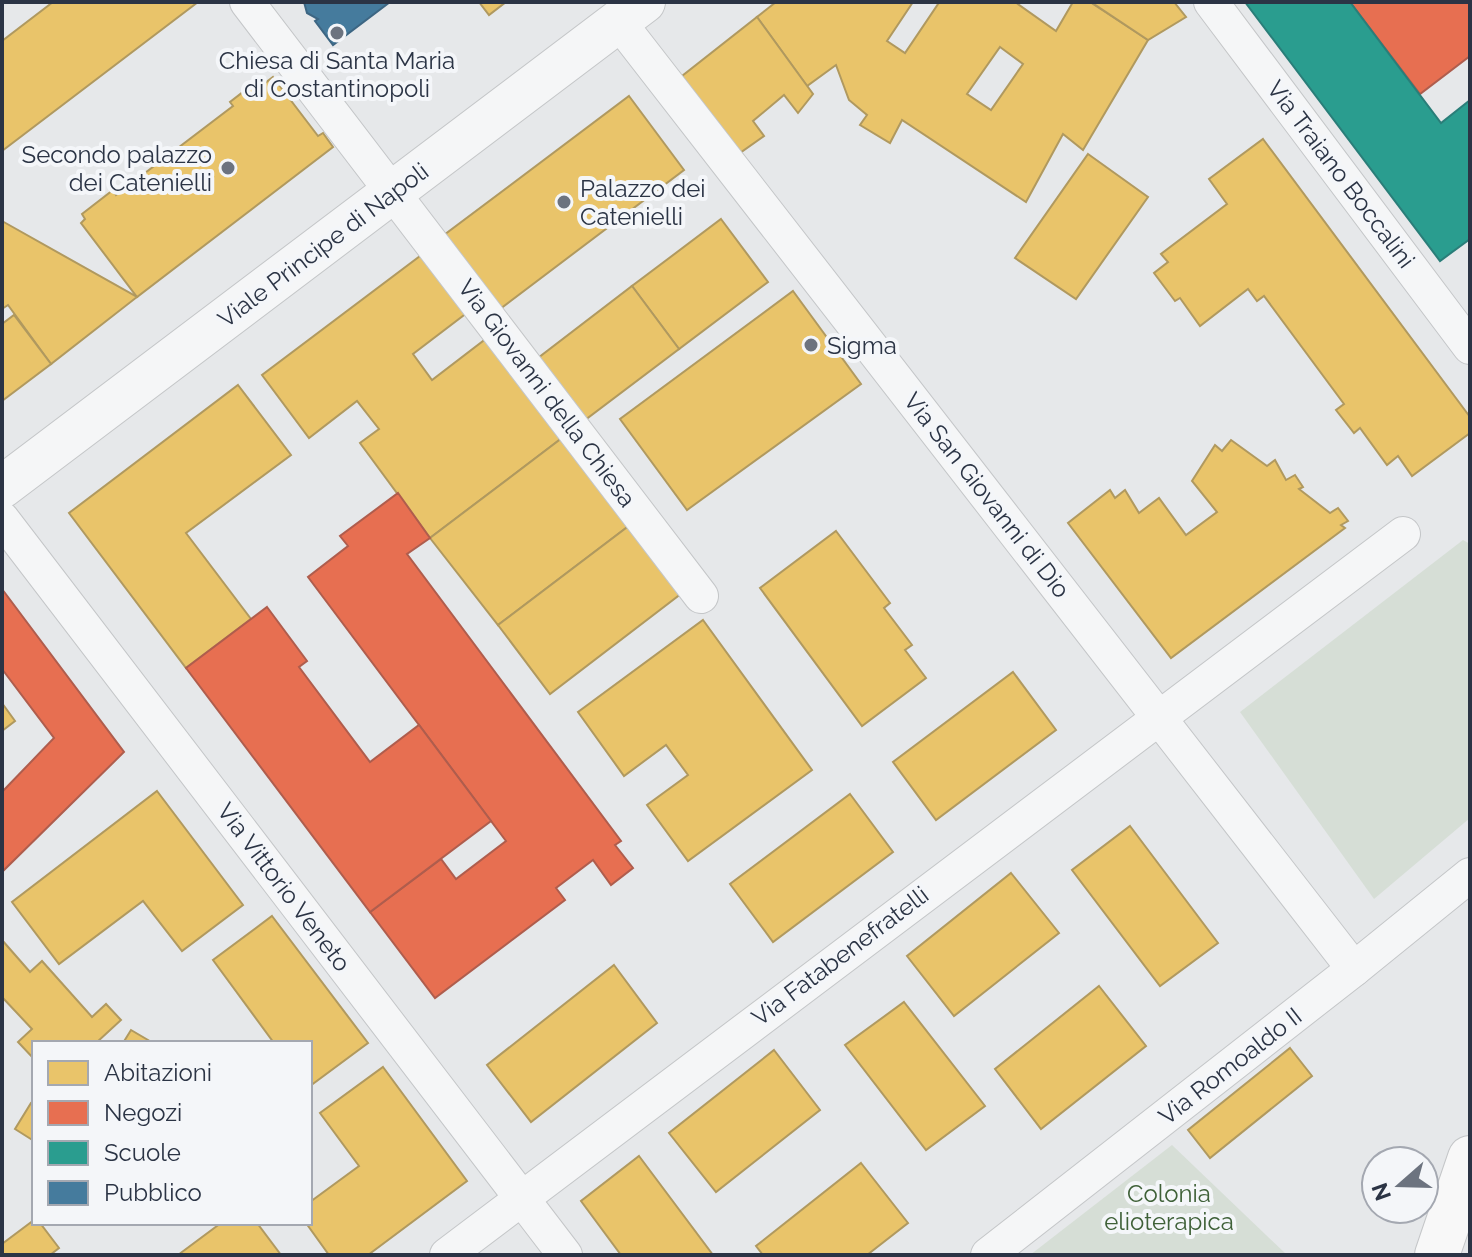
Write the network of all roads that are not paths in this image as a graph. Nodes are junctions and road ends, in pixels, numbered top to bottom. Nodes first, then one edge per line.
1 (247, 2) edge
2 (1211, 2) edge
3 (631, 12) edge
4 (394, 191) junction
5 (1470, 347) edge
6 (2, 487) edge
7 (2, 519) edge
8 (1403, 534) dead end
9 (701, 596) dead end
10 (1162, 719) junction
11 (1470, 875) edge
12 (1354, 969) junction
13 (1470, 1158) edge
14 (522, 1196) junction
15 (447, 1255) edge
16 (565, 1255) edge
17 (988, 1255) edge
18 (1437, 1255) edge

1 - 4 street, Via Giovanni della Chiesa
2 - 5 street, Via Traiano Boccalini
3 - 4 street, Viale Principe di Napoli
3 - 10 street, Via San Giovanni di Dio
4 - 6 street, Viale Principe di Napoli
4 - 9 street, Via Giovanni della Chiesa
7 - 14 street, Via Vittorio Veneto
8 - 10 street, Via Fatabenefratelli
10 - 12 street, Via San Giovanni di Dio
10 - 14 street, Via Fatabenefratelli
11 - 12 street, Via Romoaldo II
12 - 17 street, Via Romoaldo II
13 - 18 main road
14 - 15 street, Via Fatabenefratelli
14 - 16 street, Via Vittorio Veneto

